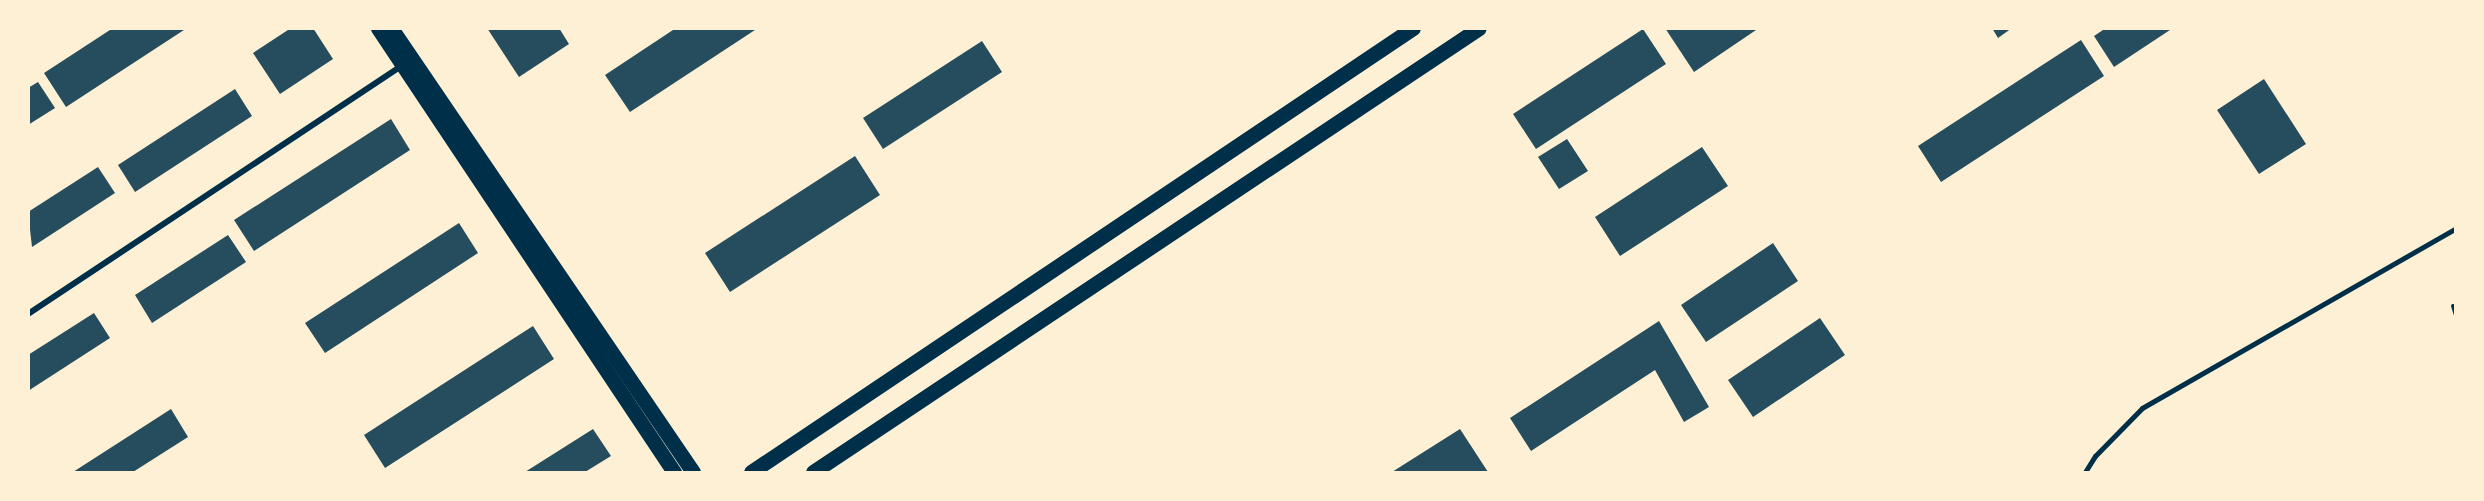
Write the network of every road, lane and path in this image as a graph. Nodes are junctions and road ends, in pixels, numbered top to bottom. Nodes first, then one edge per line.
1 (378, 28) edge
2 (391, 28) edge
3 (1413, 28) edge
4 (1479, 28) edge
5 (407, 62) junction
6 (2456, 228) edge
7 (2453, 306) dead end
8 (28, 314) edge
9 (2456, 315) edge
10 (674, 472) edge
11 (693, 472) edge
12 (751, 472) edge
13 (813, 472) edge
14 (2085, 472) edge

1 - 5 main road
2 - 5 main road
3 - 12 main road
4 - 13 main road
5 - 8 street
5 - 10 main road
5 - 11 main road
6 - 14 street
7 - 9 path

